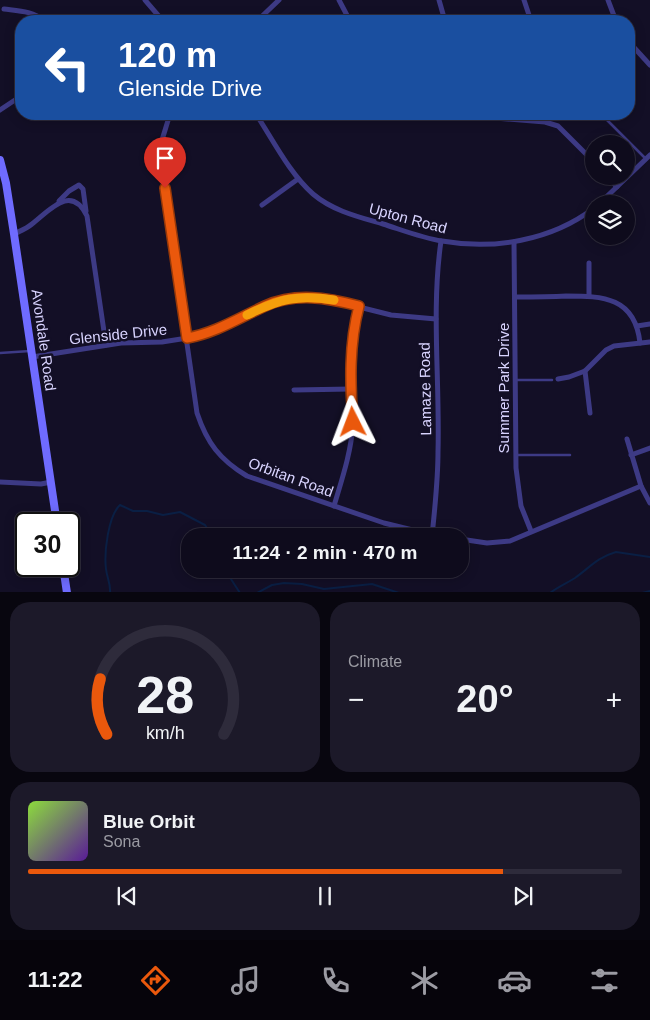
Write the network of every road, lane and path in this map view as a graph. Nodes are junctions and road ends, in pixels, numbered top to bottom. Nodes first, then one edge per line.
1 (145, 0) edge
2 (279, 0) edge
3 (339, 0) edge
4 (439, 0) edge
5 (524, 0) edge
6 (608, 0) edge
7 (4, 9) dead end
8 (33, 15) edge
9 (158, 15) edge
10 (263, 15) edge
11 (347, 15) edge
12 (443, 15) edge
13 (528, 15) edge
14 (614, 15) edge
15 (635, 49) edge
16 (650, 65) edge
17 (15, 100) edge
18 (0, 110) edge
19 (168, 120) edge
20 (260, 120) edge
21 (520, 120) edge
22 (608, 120) edge
23 (585, 153) edge
24 (648, 157) edge
25 (0, 160) edge
26 (298, 180) junction
27 (618, 187) joint
28 (609, 195) edge
29 (58, 203) junction
30 (262, 205) dead end
31 (585, 213) edge
32 (87, 216) junction
33 (14, 234) junction
34 (441, 241) junction
35 (514, 242) junction
36 (589, 263) dead end
37 (589, 296) junction
38 (516, 297) junction
39 (359, 306) junction
40 (436, 319) junction
41 (650, 324) edge
42 (637, 326) junction
43 (187, 338) junction
44 (650, 342) edge
45 (640, 343) junction
46 (106, 345) junction
47 (0, 353) edge
48 (32, 354) junction
49 (585, 371) junction
50 (555, 379) joint
51 (515, 380) junction
52 (351, 389) junction
53 (294, 390) dead end
54 (590, 413) dead end
55 (627, 439) dead end
56 (650, 448) edge
57 (516, 455) junction
58 (570, 455) dead end
59 (631, 455) junction
60 (0, 482) edge
61 (51, 482) junction
62 (641, 486) junction
63 (650, 503) edge
64 (334, 506) junction
65 (55, 512) edge
66 (403, 528) edge
67 (434, 528) edge
68 (531, 531) junction
69 (469, 541) edge
70 (65, 577) edge
71 (67, 592) edge

1 - 9 street
2 - 10 street
3 - 11 street
4 - 12 street
5 - 13 street
6 - 14 street
7 - 8 street
15 - 16 street
17 - 18 street
19 - 43 street, Orbitan Road
20 - 26 street, Upton Road
21 - 23 street
22 - 24 lane
24 - 27 street
25 - 33 street, Avondale Road
26 - 30 street
26 - 34 street, Upton Road
27 - 28 street
29 - 32 street
29 - 32 street
29 - 33 street
31 - 35 street, Upton Road
32 - 46 street
33 - 48 street, Avondale Road
34 - 35 street, Upton Road
34 - 40 street, Lamaze Road
35 - 38 street, Summer Park Drive
36 - 37 street
37 - 38 street
37 - 42 street
38 - 51 street, Summer Park Drive
39 - 40 street, Glenside Drive
39 - 43 street, Glenside Drive
39 - 52 street
40 - 67 street, Lamaze Road
41 - 42 street
42 - 45 street
43 - 46 street, Glenside Drive
43 - 64 street, Orbitan Road
44 - 45 street
45 - 49 street
46 - 48 street, Glenside Drive
47 - 48 lane
48 - 61 street, Avondale Road
49 - 50 street
49 - 54 street
50 - 51 lane
51 - 57 street, Summer Park Drive
52 - 53 street
52 - 64 street
55 - 59 street
56 - 59 street
57 - 58 lane
57 - 68 street, Summer Park Drive
59 - 62 street
60 - 61 street
61 - 65 street, Avondale Road
62 - 63 street
62 - 68 street
64 - 66 street, Orbitan Road
68 - 69 street
70 - 71 street

